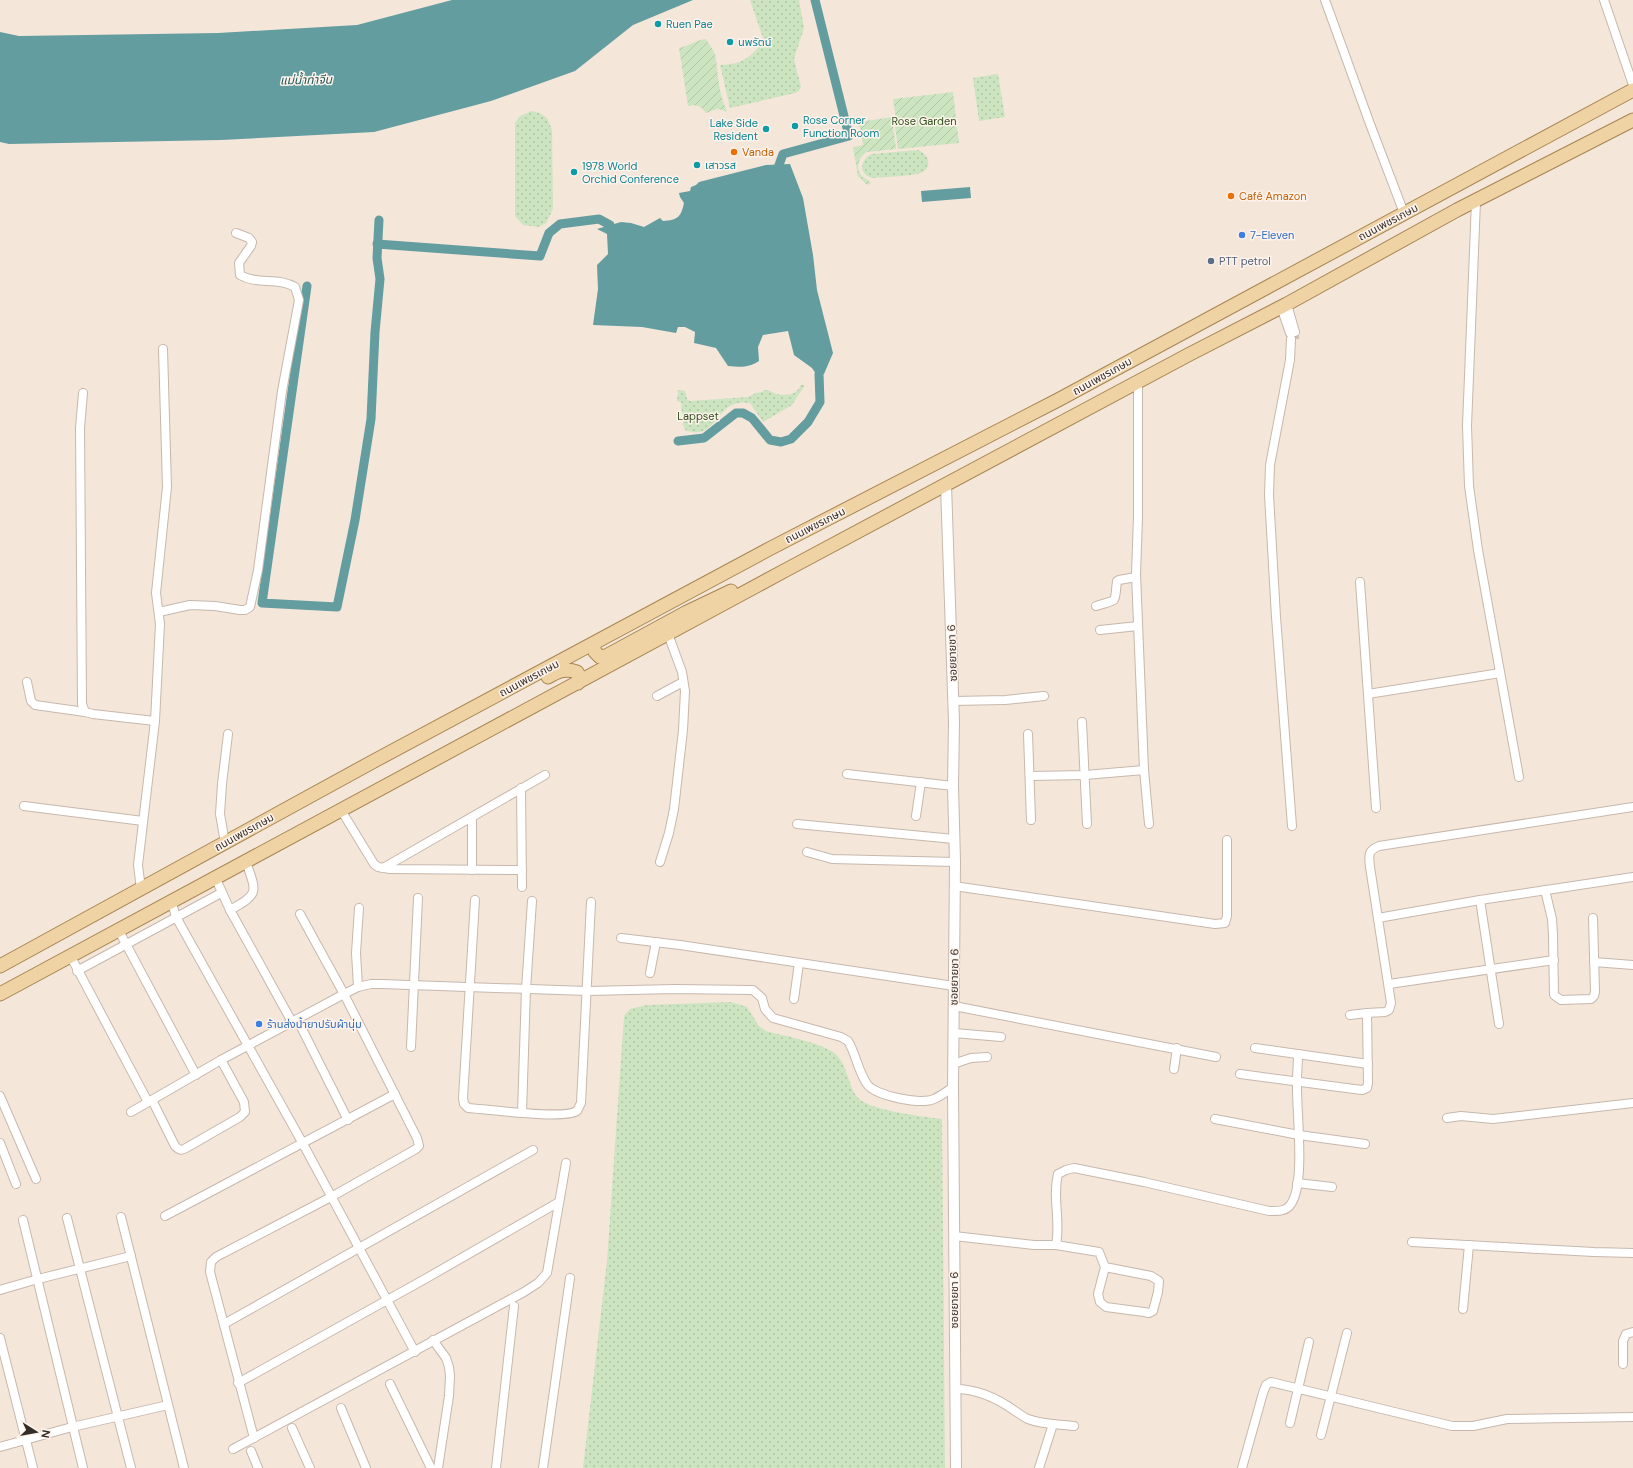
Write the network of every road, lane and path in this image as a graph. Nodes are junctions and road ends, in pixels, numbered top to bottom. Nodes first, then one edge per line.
1 (1325, 0) edge
2 (1604, 0) edge
3 (1633, 85) edge
4 (1633, 90) edge
5 (1633, 120) edge
6 (1476, 201) junction
7 (1404, 213) junction
8 (236, 233) dead end
9 (1284, 305) junction
10 (163, 348) dead end
11 (1138, 383) junction
12 (83, 393) dead end
13 (946, 485) junction
14 (1136, 577) junction
15 (1360, 582) dead end
16 (752, 589) junction
17 (1096, 606) dead end
18 (159, 612) junction
19 (1138, 626) junction
20 (1100, 630) dead end
21 (668, 634) junction
22 (593, 644) junction
23 (1500, 673) junction
24 (27, 682) dead end
25 (684, 682) junction
26 (578, 683) junction
27 (1368, 694) junction
28 (658, 696) dead end
29 (1044, 696) dead end
30 (953, 700) junction
31 (85, 712) junction
32 (464, 713) junction
33 (155, 721) junction
34 (1082, 722) dead end
35 (228, 734) dead end
36 (1028, 734) dead end
37 (1144, 770) junction
38 (846, 774) dead end
39 (545, 775) dead end
40 (1085, 775) junction
41 (1030, 776) junction
42 (1519, 777) dead end
43 (921, 782) junction
44 (953, 786) junction
45 (521, 788) junction
46 (24, 806) dead end
47 (1633, 806) edge
48 (1376, 808) dead end
49 (341, 810) junction
50 (916, 816) dead end
51 (472, 817) junction
52 (1031, 820) dead end
53 (143, 821) junction
54 (797, 824) dead end
55 (1087, 824) dead end
56 (1149, 824) dead end
57 (1292, 826) dead end
58 (954, 839) junction
59 (1227, 840) dead end
60 (225, 843) junction
61 (807, 852) dead end
62 (246, 862) junction
63 (660, 862) dead end
64 (955, 862) junction
65 (383, 868) junction
66 (472, 870) junction
67 (522, 870) junction
68 (1633, 876) edge
69 (216, 879) junction
70 (954, 886) junction
71 (522, 887) dead end
72 (141, 889) junction
73 (1545, 890) junction
74 (221, 893) junction
75 (418, 898) dead end
76 (475, 900) dead end
77 (532, 900) dead end
78 (1480, 900) junction
79 (591, 902) dead end
80 (172, 903) junction
81 (359, 908) dead end
82 (230, 910) junction
83 (300, 914) dead end
84 (176, 917) junction
85 (1378, 918) junction
86 (1593, 918) dead end
87 (119, 931) junction
88 (621, 938) dead end
89 (656, 942) junction
90 (126, 944) junction
91 (71, 957) junction
92 (1554, 960) junction
93 (1594, 962) junction
94 (799, 963) junction
95 (1633, 965) edge
96 (0, 966) edge
97 (1491, 970) junction
98 (77, 971) junction
99 (650, 973) dead end
100 (1389, 984) junction
101 (414, 986) junction
102 (954, 986) junction
103 (358, 987) junction
104 (469, 988) junction
105 (526, 989) junction
106 (587, 991) junction
107 (0, 994) edge
108 (344, 994) junction
109 (794, 999) dead end
110 (954, 1006) junction
111 (1367, 1013) junction
112 (1350, 1015) dead end
113 (294, 1021) junction
114 (1499, 1024) dead end
115 (954, 1033) junction
116 (1001, 1037) dead end
117 (248, 1046) junction
118 (411, 1047) dead end
119 (1177, 1048) junction
120 (1255, 1048) dead end
121 (1298, 1054) junction
122 (987, 1056) dead end
123 (1216, 1057) dead end
124 (221, 1060) junction
125 (953, 1064) junction
126 (1368, 1064) junction
127 (1174, 1069) dead end
128 (196, 1074) junction
129 (1240, 1074) dead end
130 (1296, 1082) junction
131 (953, 1087) junction
132 (395, 1094) junction
133 (0, 1096) edge
134 (150, 1101) junction
135 (1633, 1103) edge
136 (131, 1112) dead end
137 (522, 1113) junction
138 (1447, 1118) dead end
139 (1215, 1119) dead end
140 (348, 1120) junction
141 (1299, 1135) junction
142 (302, 1142) junction
143 (0, 1143) edge
144 (1365, 1144) dead end
145 (533, 1150) dead end
146 (566, 1163) dead end
147 (36, 1179) dead end
148 (1297, 1183) junction
149 (16, 1184) dead end
150 (1332, 1187) dead end
151 (331, 1197) junction
152 (559, 1202) junction
153 (165, 1216) dead end
154 (121, 1217) dead end
155 (67, 1218) dead end
156 (23, 1220) dead end
157 (954, 1236) junction
158 (1412, 1242) dead end
159 (1056, 1245) junction
160 (1469, 1245) junction
161 (359, 1248) junction
162 (1633, 1252) edge
163 (131, 1256) junction
164 (1105, 1267) junction
165 (80, 1269) junction
166 (570, 1278) dead end
167 (38, 1279) junction
168 (0, 1290) edge
169 (388, 1300) junction
170 (514, 1306) dead end
171 (1463, 1309) dead end
172 (224, 1324) junction
173 (1633, 1332) edge
174 (1347, 1333) dead end
175 (0, 1338) edge
176 (434, 1340) junction
177 (1309, 1342) dead end
178 (415, 1352) junction
179 (1623, 1364) dead end
180 (238, 1383) junction
181 (390, 1384) dead end
182 (1298, 1388) junction
183 (955, 1389) junction
184 (1331, 1396) junction
185 (168, 1404) junction
186 (341, 1408) dead end
187 (118, 1417) junction
188 (1633, 1417) edge
189 (1290, 1423) dead end
190 (1053, 1424) junction
191 (1074, 1426) dead end
192 (72, 1427) junction
193 (292, 1428) dead end
194 (1321, 1435) dead end
195 (254, 1438) junction
196 (26, 1440) junction
197 (0, 1447) edge
198 (233, 1449) dead end
199 (251, 1451) dead end
200 (33, 1468) edge
201 (83, 1468) edge
202 (131, 1468) edge
203 (184, 1468) edge
204 (258, 1468) edge
205 (310, 1468) edge
206 (366, 1468) edge
207 (431, 1468) edge
208 (438, 1468) edge
209 (496, 1468) edge
210 (543, 1468) edge
211 (956, 1468) edge
212 (1039, 1468) edge
213 (1242, 1468) edge

1 - 7 street
2 - 3 street
4 - 7 main road, ถนนเพชรเกษม
5 - 6 main road, ถนนเพชรเกษม
6 - 9 main road, ถนนเพชรเกษม
6 - 23 street
7 - 22 main road, ถนนเพชรเกษม
8 - 18 street
9 - 11 main road, ถนนเพชรเกษม
9 - 57 street
10 - 18 street
11 - 13 main road, ถนนเพชรเกษม
11 - 14 street
12 - 31 street
13 - 16 main road, ถนนเพชรเกษม
13 - 30 street, ซอยยายชา 6
14 - 17 street
14 - 19 street
15 - 27 street
16 - 21 main road, ถนนเพชรเกษม
16 - 22 main road
18 - 33 street
19 - 20 street
19 - 37 street
21 - 25 street
21 - 26 main road, ถนนเพชรเกษม
22 - 32 main road, ถนนเพชรเกษม
23 - 27 street
23 - 42 street
24 - 31 street
25 - 28 street
25 - 63 street
26 - 32 main road
26 - 49 main road, ถนนเพชรเกษม
27 - 48 street
29 - 30 street
30 - 44 street, ซอยยายชา 6
31 - 33 street
32 - 60 main road, ถนนเพชรเกษม
33 - 53 street
34 - 40 street
35 - 60 street
36 - 41 street
37 - 40 street
37 - 56 street
38 - 43 street
39 - 45 street
40 - 41 street
40 - 55 street
41 - 52 street
43 - 44 street
43 - 50 street
44 - 58 street, ซอยยายชา 6
45 - 51 street
45 - 67 street
46 - 53 street
47 - 85 street
49 - 62 main road, ถนนเพชรเกษม
49 - 65 street
51 - 65 street
51 - 66 street
53 - 72 street
54 - 58 street
58 - 64 street, ซอยยายชา 6
59 - 70 street
60 - 72 main road, ถนนเพชรเกษม
61 - 64 street
62 - 69 main road, ถนนเพชรเกษม
62 - 82 street
64 - 70 street, ซอยยายชา 6
65 - 66 street
66 - 67 street
67 - 71 street
68 - 73 street
69 - 74 street
69 - 80 main road, ถนนเพชรเกษม
70 - 102 street, ซอยยายชา 6
72 - 96 main road, ถนนเพชรเกษม
73 - 78 street
73 - 92 street
74 - 82 street
74 - 84 street
75 - 101 street
76 - 104 street
77 - 105 street
78 - 85 street
78 - 97 street
79 - 106 street
80 - 84 street
80 - 87 main road, ถนนเพชรเกษม
81 - 103 street
82 - 113 street
83 - 108 street
84 - 90 street
84 - 117 street
85 - 100 street
86 - 93 street
87 - 90 street
87 - 91 main road, ถนนเพชรเกษม
88 - 89 street
89 - 94 street
89 - 99 street
90 - 98 street
90 - 128 street
91 - 98 street
91 - 107 main road, ถนนเพชรเกษม
92 - 93 street
92 - 97 street
93 - 95 street
94 - 102 street
94 - 109 street
97 - 100 street
97 - 114 street
98 - 134 street
100 - 111 street
101 - 103 street
101 - 104 street
101 - 118 street
102 - 110 street, ซอยยายชา 6
103 - 108 street
104 - 105 street
104 - 137 street
105 - 106 street
105 - 137 street
106 - 131 street
106 - 137 street
108 - 113 street
108 - 132 street
110 - 115 street, ซอยยายชา 6
110 - 119 street
111 - 112 street
111 - 126 street
113 - 117 street
113 - 140 street
115 - 116 street
115 - 125 street, ซอยยายชา 6
117 - 124 street
117 - 142 street
119 - 123 street
119 - 127 street
120 - 121 street
121 - 126 street
121 - 130 street
122 - 125 street
124 - 128 street
124 - 134 street
125 - 131 street, ซอยยายชา 6
126 - 130 street
128 - 134 street
129 - 130 street
130 - 141 street
131 - 157 street, ซอยยายชา 6
132 - 140 street
132 - 151 street
133 - 147 street
134 - 136 street
135 - 138 street
139 - 141 street
140 - 142 street
141 - 144 street
141 - 148 street
142 - 151 street
142 - 153 street
143 - 149 street
145 - 161 street
146 - 152 street
148 - 150 street
148 - 159 street
151 - 161 street
151 - 172 street
152 - 169 street
152 - 176 street
154 - 163 street
155 - 165 street
156 - 167 street
157 - 159 street
157 - 183 street, ซอยยายชา 6
158 - 160 street
159 - 164 street
160 - 162 street
160 - 171 street
161 - 169 street
161 - 172 street
163 - 165 street
163 - 185 street
164 - 164 street
165 - 167 street
165 - 187 street
166 - 210 street
167 - 168 street
167 - 192 street
169 - 178 street
169 - 180 street
170 - 209 street
172 - 180 street
173 - 179 street
174 - 184 street
175 - 196 street
176 - 178 street
176 - 208 street
177 - 182 street
178 - 195 street
180 - 195 street
181 - 207 street
182 - 184 street
182 - 189 street
182 - 213 street
183 - 190 street
183 - 211 street, ซอยยายชา 6
184 - 188 street
184 - 194 street
185 - 187 street
185 - 203 street
186 - 206 street
187 - 192 street
187 - 202 street
190 - 191 street
190 - 212 street
192 - 196 street
192 - 201 street
193 - 205 street
195 - 198 street
196 - 197 street
196 - 200 street
199 - 204 street

